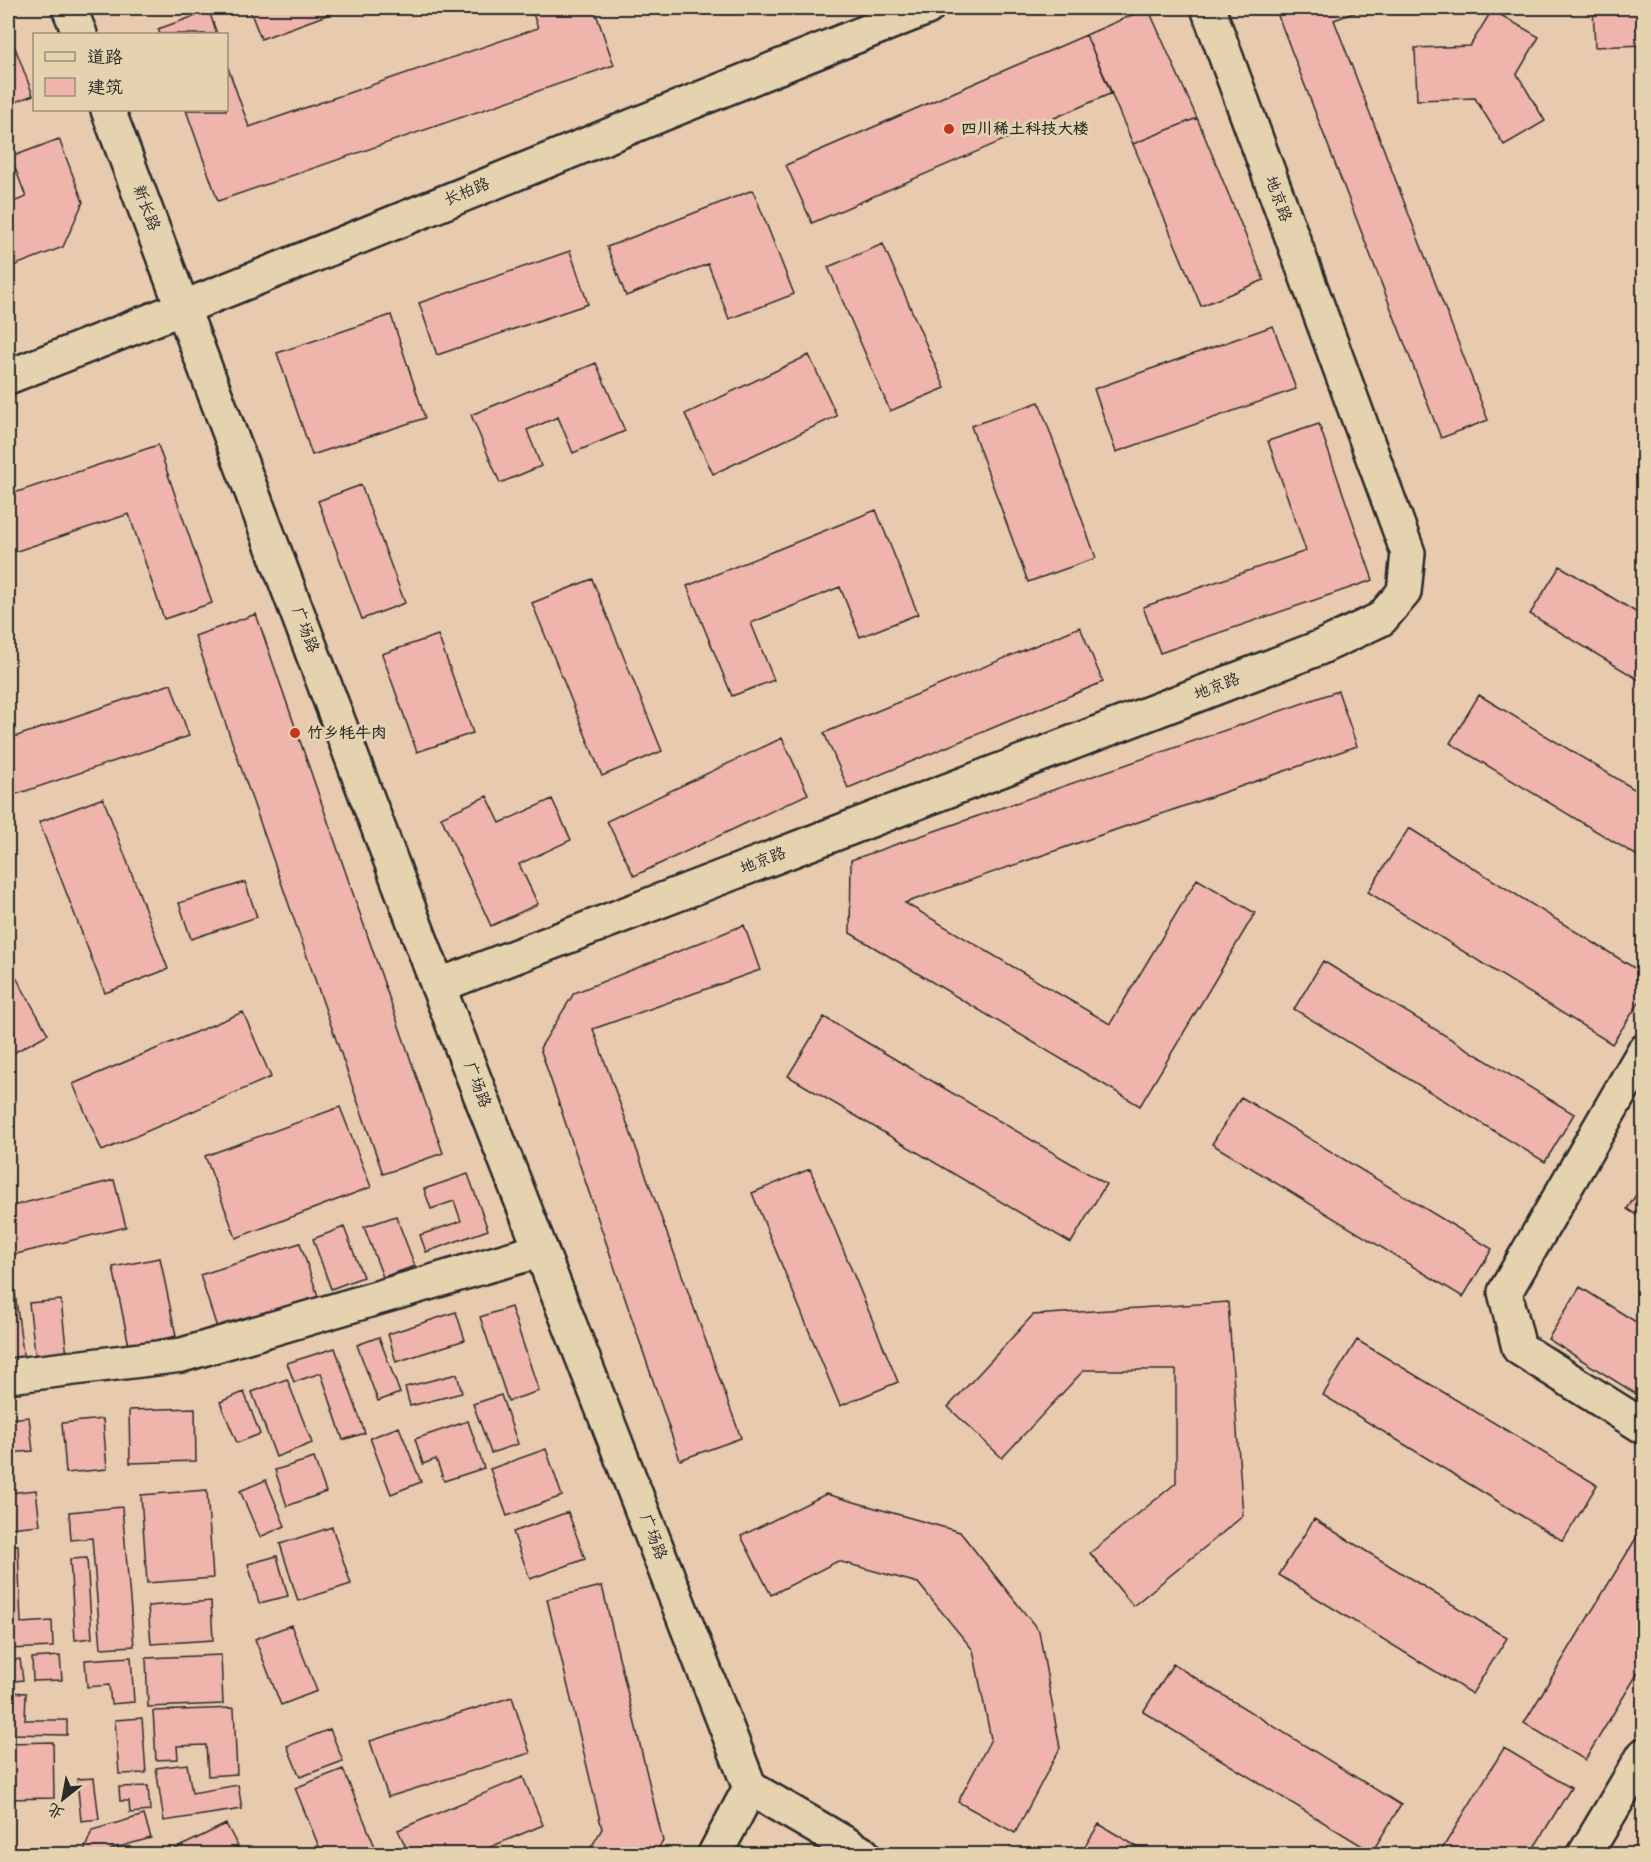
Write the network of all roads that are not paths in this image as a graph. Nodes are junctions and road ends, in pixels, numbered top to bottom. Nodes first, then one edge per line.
1 (69, 8) edge
2 (927, 8) edge
3 (1208, 8) edge
4 (80, 33) edge
5 (108, 111) edge
6 (184, 308) junction
7 (8, 376) edge
8 (438, 986) junction
9 (1644, 1051) edge
10 (541, 1250) junction
11 (8, 1376) edge
12 (1644, 1427) edge
13 (1644, 1755) edge
14 (750, 1788) junction
15 (715, 1854) edge
16 (863, 1854) edge
17 (1584, 1854) edge

1 - 4 street
2 - 6 street, 长柏路
3 - 8 street, 地京路
5 - 6 street, 新长路
6 - 7 street, 长柏路
6 - 8 street, 广场路
8 - 10 street, 广场路
9 - 12 street
10 - 11 street
10 - 14 street, 广场路
13 - 17 street
14 - 15 street
14 - 16 street

